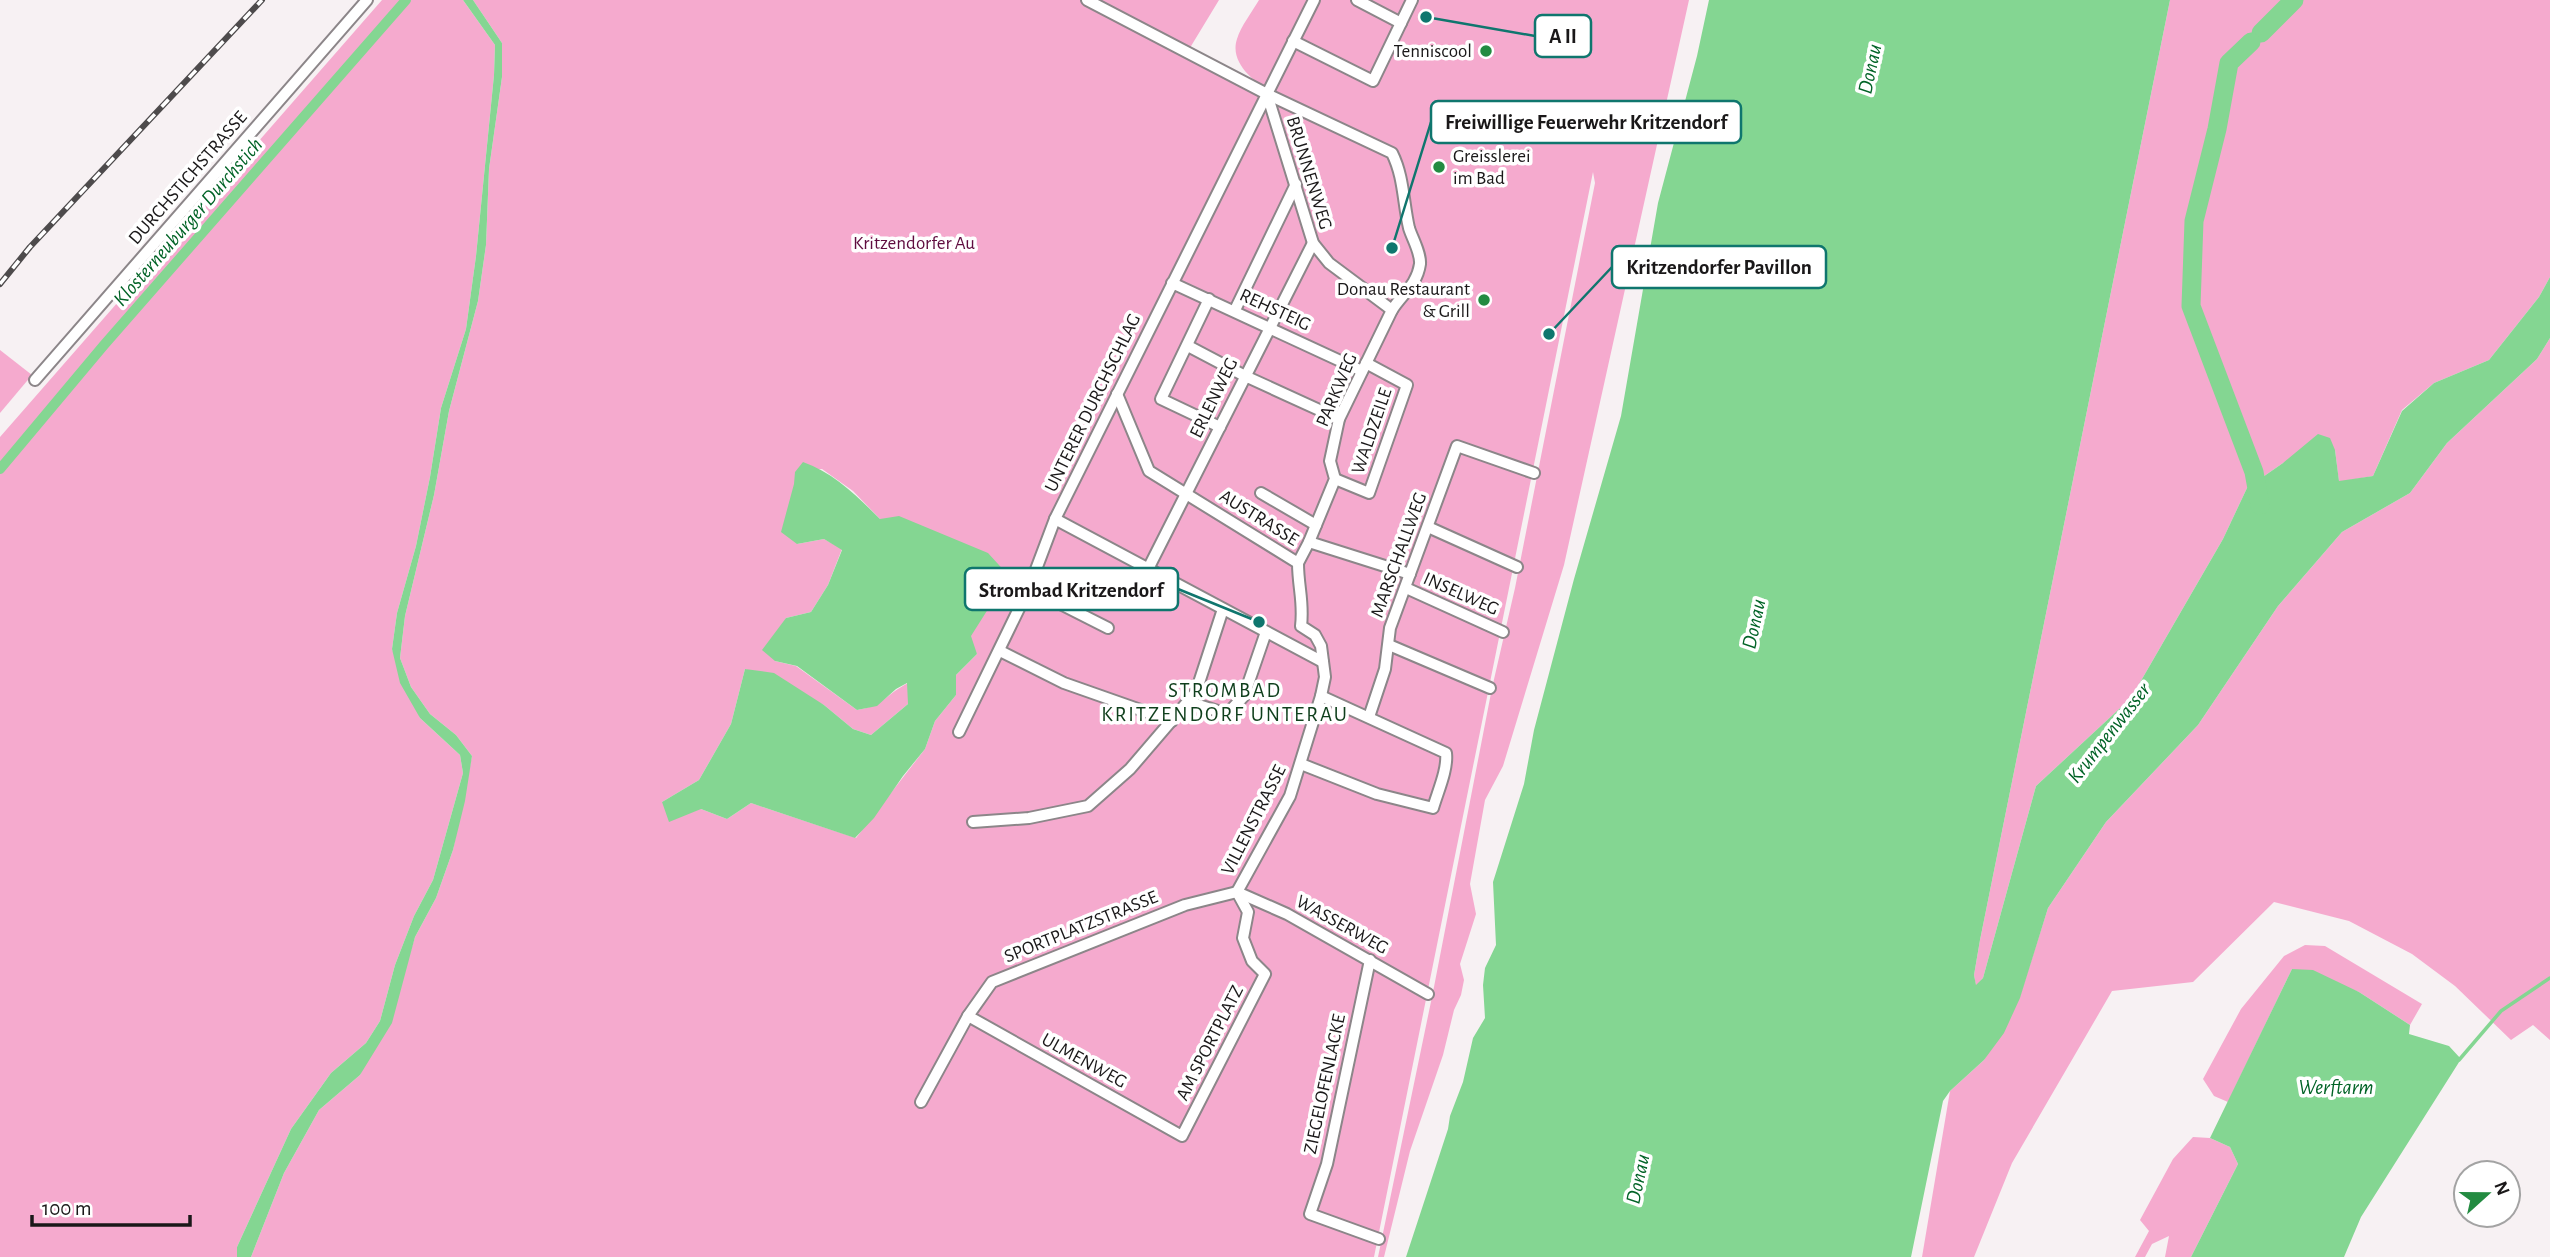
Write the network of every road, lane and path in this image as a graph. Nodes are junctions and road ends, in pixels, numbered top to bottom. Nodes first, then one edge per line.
1 (367, 0) edge
2 (1087, 0) edge
3 (1314, 0) edge
4 (1357, 0) edge
5 (1412, 0) edge
6 (1401, 23) junction
7 (1293, 41) junction
8 (1267, 94) junction
9 (1296, 184) junction
10 (1313, 243) junction
11 (1172, 283) junction
12 (1209, 299) junction
13 (1235, 310) junction
14 (1392, 310) junction
15 (1269, 326) junction
16 (1188, 346) junction
17 (1364, 367) junction
18 (1245, 376) junction
19 (35, 380) dead end
20 (1407, 384) joint
21 (1117, 394) junction
22 (1339, 419) junction
23 (1220, 427) junction
24 (1534, 473) dead end
25 (1335, 479) junction
26 (1261, 493) dead end
27 (1186, 494) junction
28 (1055, 519) junction
29 (1316, 525) junction
30 (1428, 527) junction
31 (1309, 542) junction
32 (1298, 563) junction
33 (1517, 567) dead end
34 (1148, 569) junction
35 (1410, 574) junction
36 (1029, 588) junction
37 (1406, 588) junction
38 (1223, 609) junction
39 (1108, 628) dead end
40 (1266, 632) junction
41 (1503, 632) dead end
42 (1389, 645) junction
43 (1000, 651) junction
44 (1323, 662) junction
45 (1490, 688) dead end
46 (1321, 696) junction
47 (1189, 702) junction
48 (1369, 717) junction
49 (1172, 721) junction
50 (959, 732) dead end
51 (1301, 764) junction
52 (973, 822) dead end
53 (1237, 892) junction
54 (1370, 960) junction
55 (1428, 993) dead end
56 (968, 1016) junction
57 (920, 1102) dead end
58 (1182, 1136) joint
59 (1379, 1239) dead end

1 - 19 street, DURCHSTICHSTRASSE
2 - 8 street
3 - 7 street, UNTERER DURCHSCHLAG
4 - 6 street
5 - 6 street
6 - 7 street
7 - 8 street, UNTERER DURCHSCHLAG
8 - 9 street, BRUNNENWEG
8 - 11 street, UNTERER DURCHSCHLAG
8 - 14 street, PARKWEG
9 - 10 street, BRUNNENWEG
9 - 13 street
10 - 14 street, BRUNNENWEG
10 - 15 street, ERLENWEG
11 - 12 street, REHSTEIG
11 - 21 street, UNTERER DURCHSCHLAG
12 - 13 street, REHSTEIG
12 - 16 street
13 - 15 street, REHSTEIG
14 - 17 street, PARKWEG
15 - 17 street, REHSTEIG
15 - 18 street, ERLENWEG
16 - 18 street
16 - 23 street
17 - 20 street, REHSTEIG
17 - 22 street, PARKWEG
18 - 22 street
18 - 23 street, ERLENWEG
20 - 25 street, WALDZEILE
21 - 27 street, AUSTRASSE
21 - 28 street, UNTERER DURCHSCHLAG
22 - 25 street, PARKWEG
23 - 27 street, ERLENWEG
24 - 30 street, MARSCHALLWEG
25 - 29 street, PARKWEG
26 - 29 street
27 - 32 street, AUSTRASSE
27 - 34 street, ERLENWEG
28 - 34 street
28 - 36 street, UNTERER DURCHSCHLAG
29 - 31 street, PARKWEG
30 - 33 street
30 - 35 street, MARSCHALLWEG
31 - 32 street, PARKWEG
31 - 35 street
32 - 44 street, AUSTRASSE
34 - 38 street
35 - 37 street, MARSCHALLWEG
36 - 39 street
36 - 43 street, UNTERER DURCHSCHLAG
37 - 41 street, INSELWEG
37 - 42 street, MARSCHALLWEG
38 - 40 street
38 - 47 street
40 - 44 street
40 - 47 street
42 - 45 street
42 - 48 street, MARSCHALLWEG
43 - 49 street
43 - 50 street, UNTERER DURCHSCHLAG
44 - 46 street, AUSTRASSE
46 - 48 street
46 - 51 street, VILLENSTRASSE
47 - 49 street
48 - 51 street
49 - 52 street
51 - 53 street, VILLENSTRASSE
53 - 54 street, WASSERWEG
53 - 56 street, SPORTPLATZSTRASSE
53 - 58 street, AM SPORTPLATZ
54 - 55 street, WASSERWEG
54 - 59 street, ZIEGELOFENLACKE
56 - 57 street, SPORTPLATZSTRASSE
56 - 58 street, ULMENWEG

